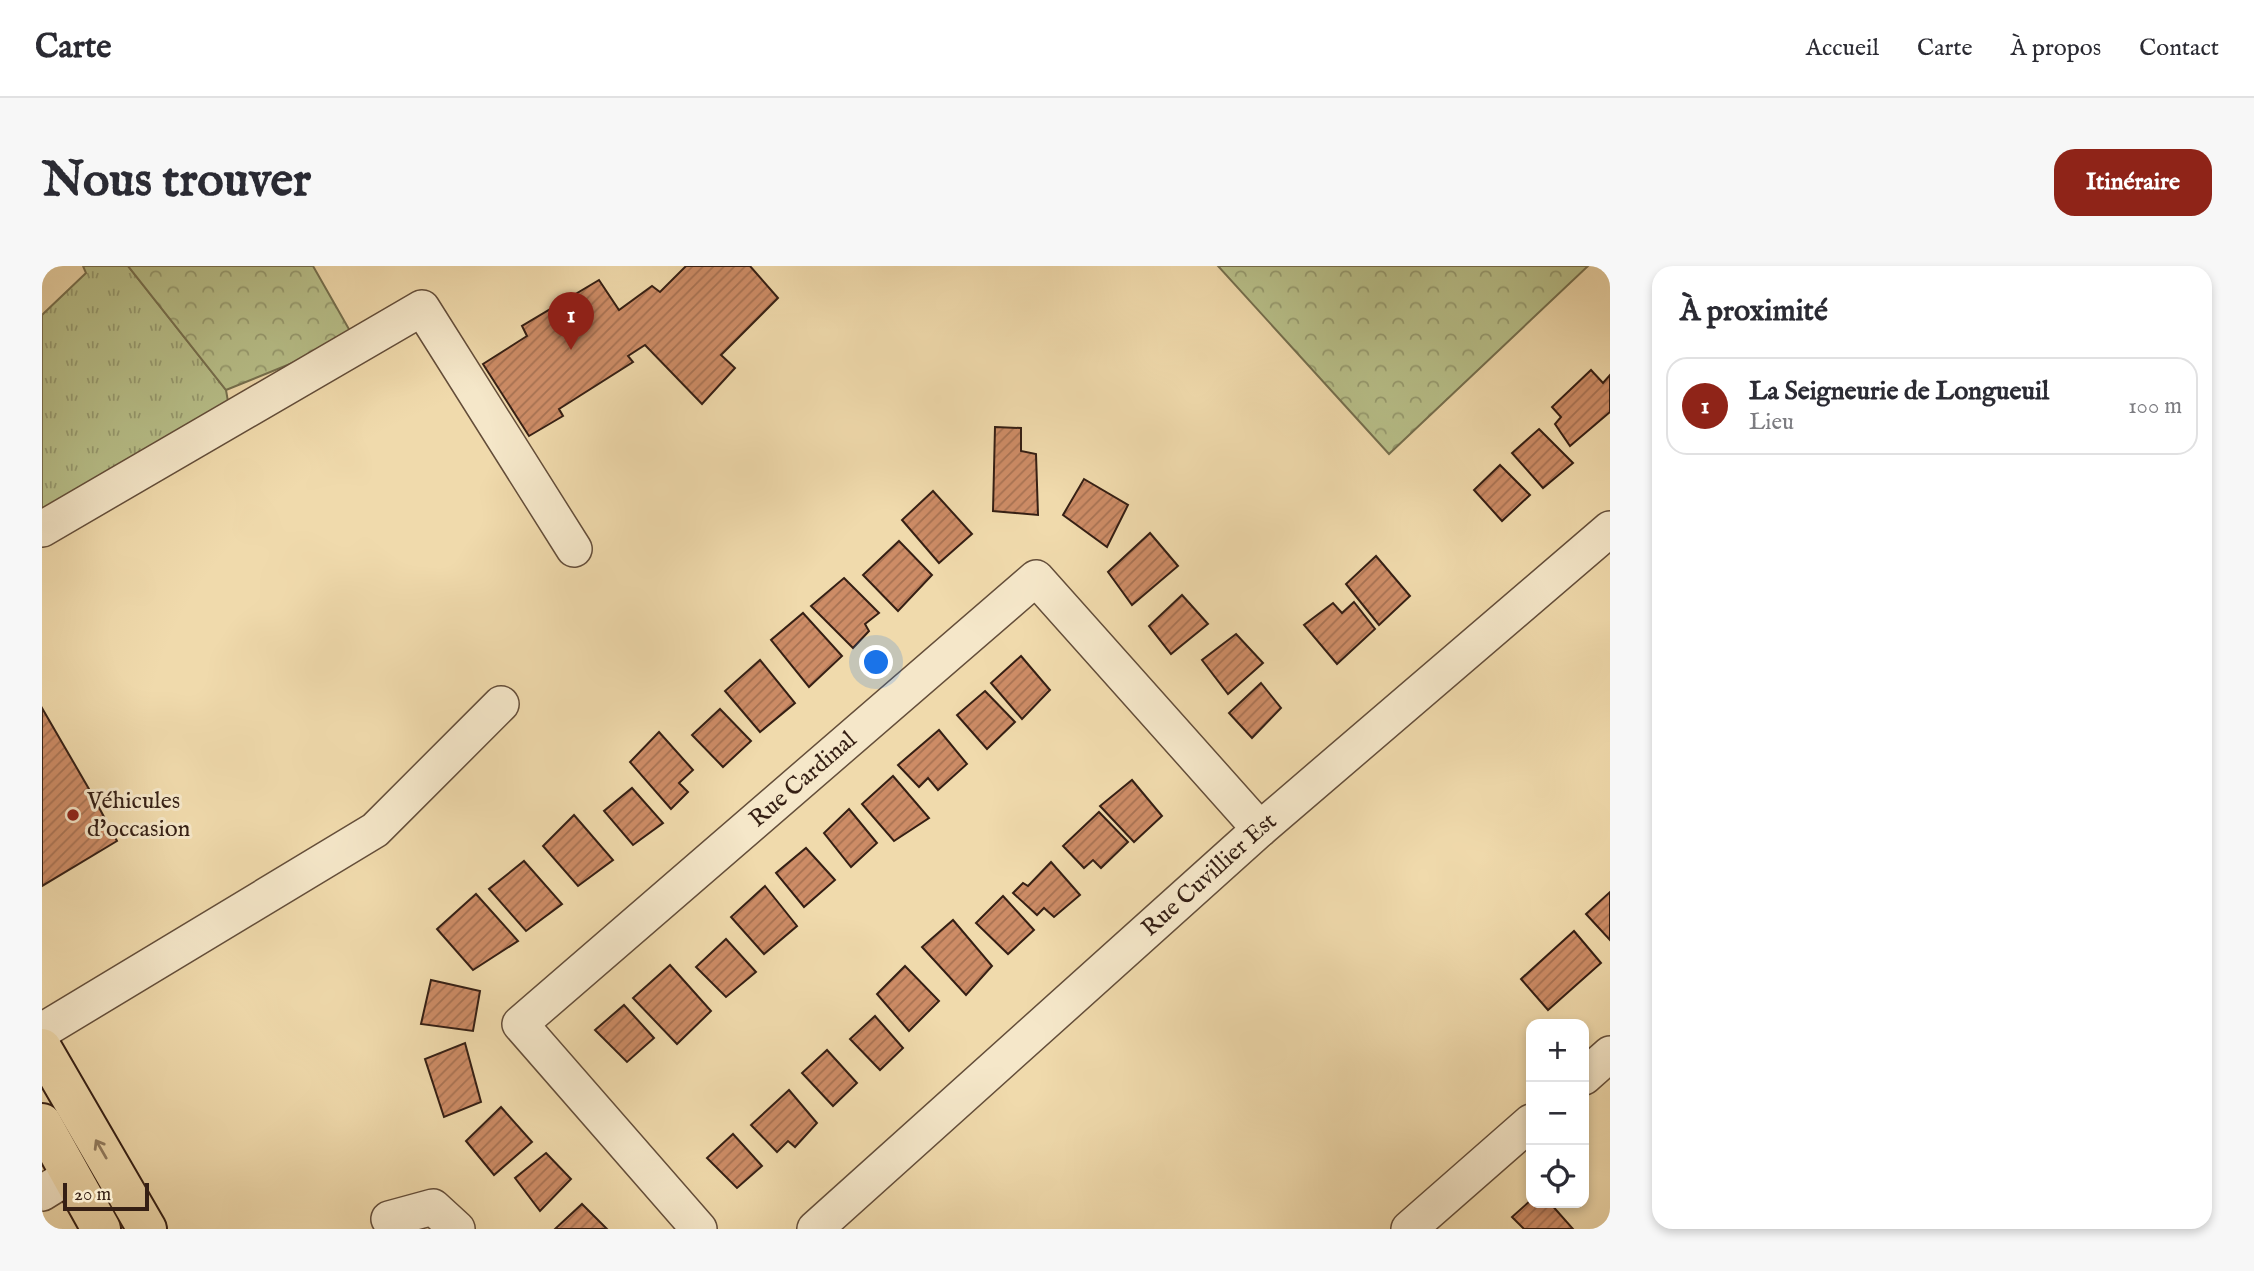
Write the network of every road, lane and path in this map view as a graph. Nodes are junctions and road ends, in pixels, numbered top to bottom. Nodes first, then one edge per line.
1 (42, 528) edge
2 (1610, 529) edge
3 (574, 549) dead end
4 (501, 704) dead end
5 (1260, 829) junction
6 (42, 1031) edge
7 (42, 1048) edge
8 (1610, 1054) edge
9 (1589, 1073) edge
10 (42, 1123) edge
11 (1526, 1126) edge
12 (57, 1184) edge
13 (389, 1219) dead end
14 (101, 1229) edge
15 (147, 1229) edge
16 (457, 1229) edge
17 (699, 1229) edge
18 (814, 1229) edge
19 (1409, 1229) edge

1 - 3 street
2 - 5 street, Rue Cuvillier Est
4 - 6 street
5 - 17 street, Rue Cardinal
5 - 18 street, Rue Cuvillier Est
15 -> 7 main road
8 - 9 street
10 - 12 main road
11 - 19 street
12 - 14 main road
13 - 16 street

